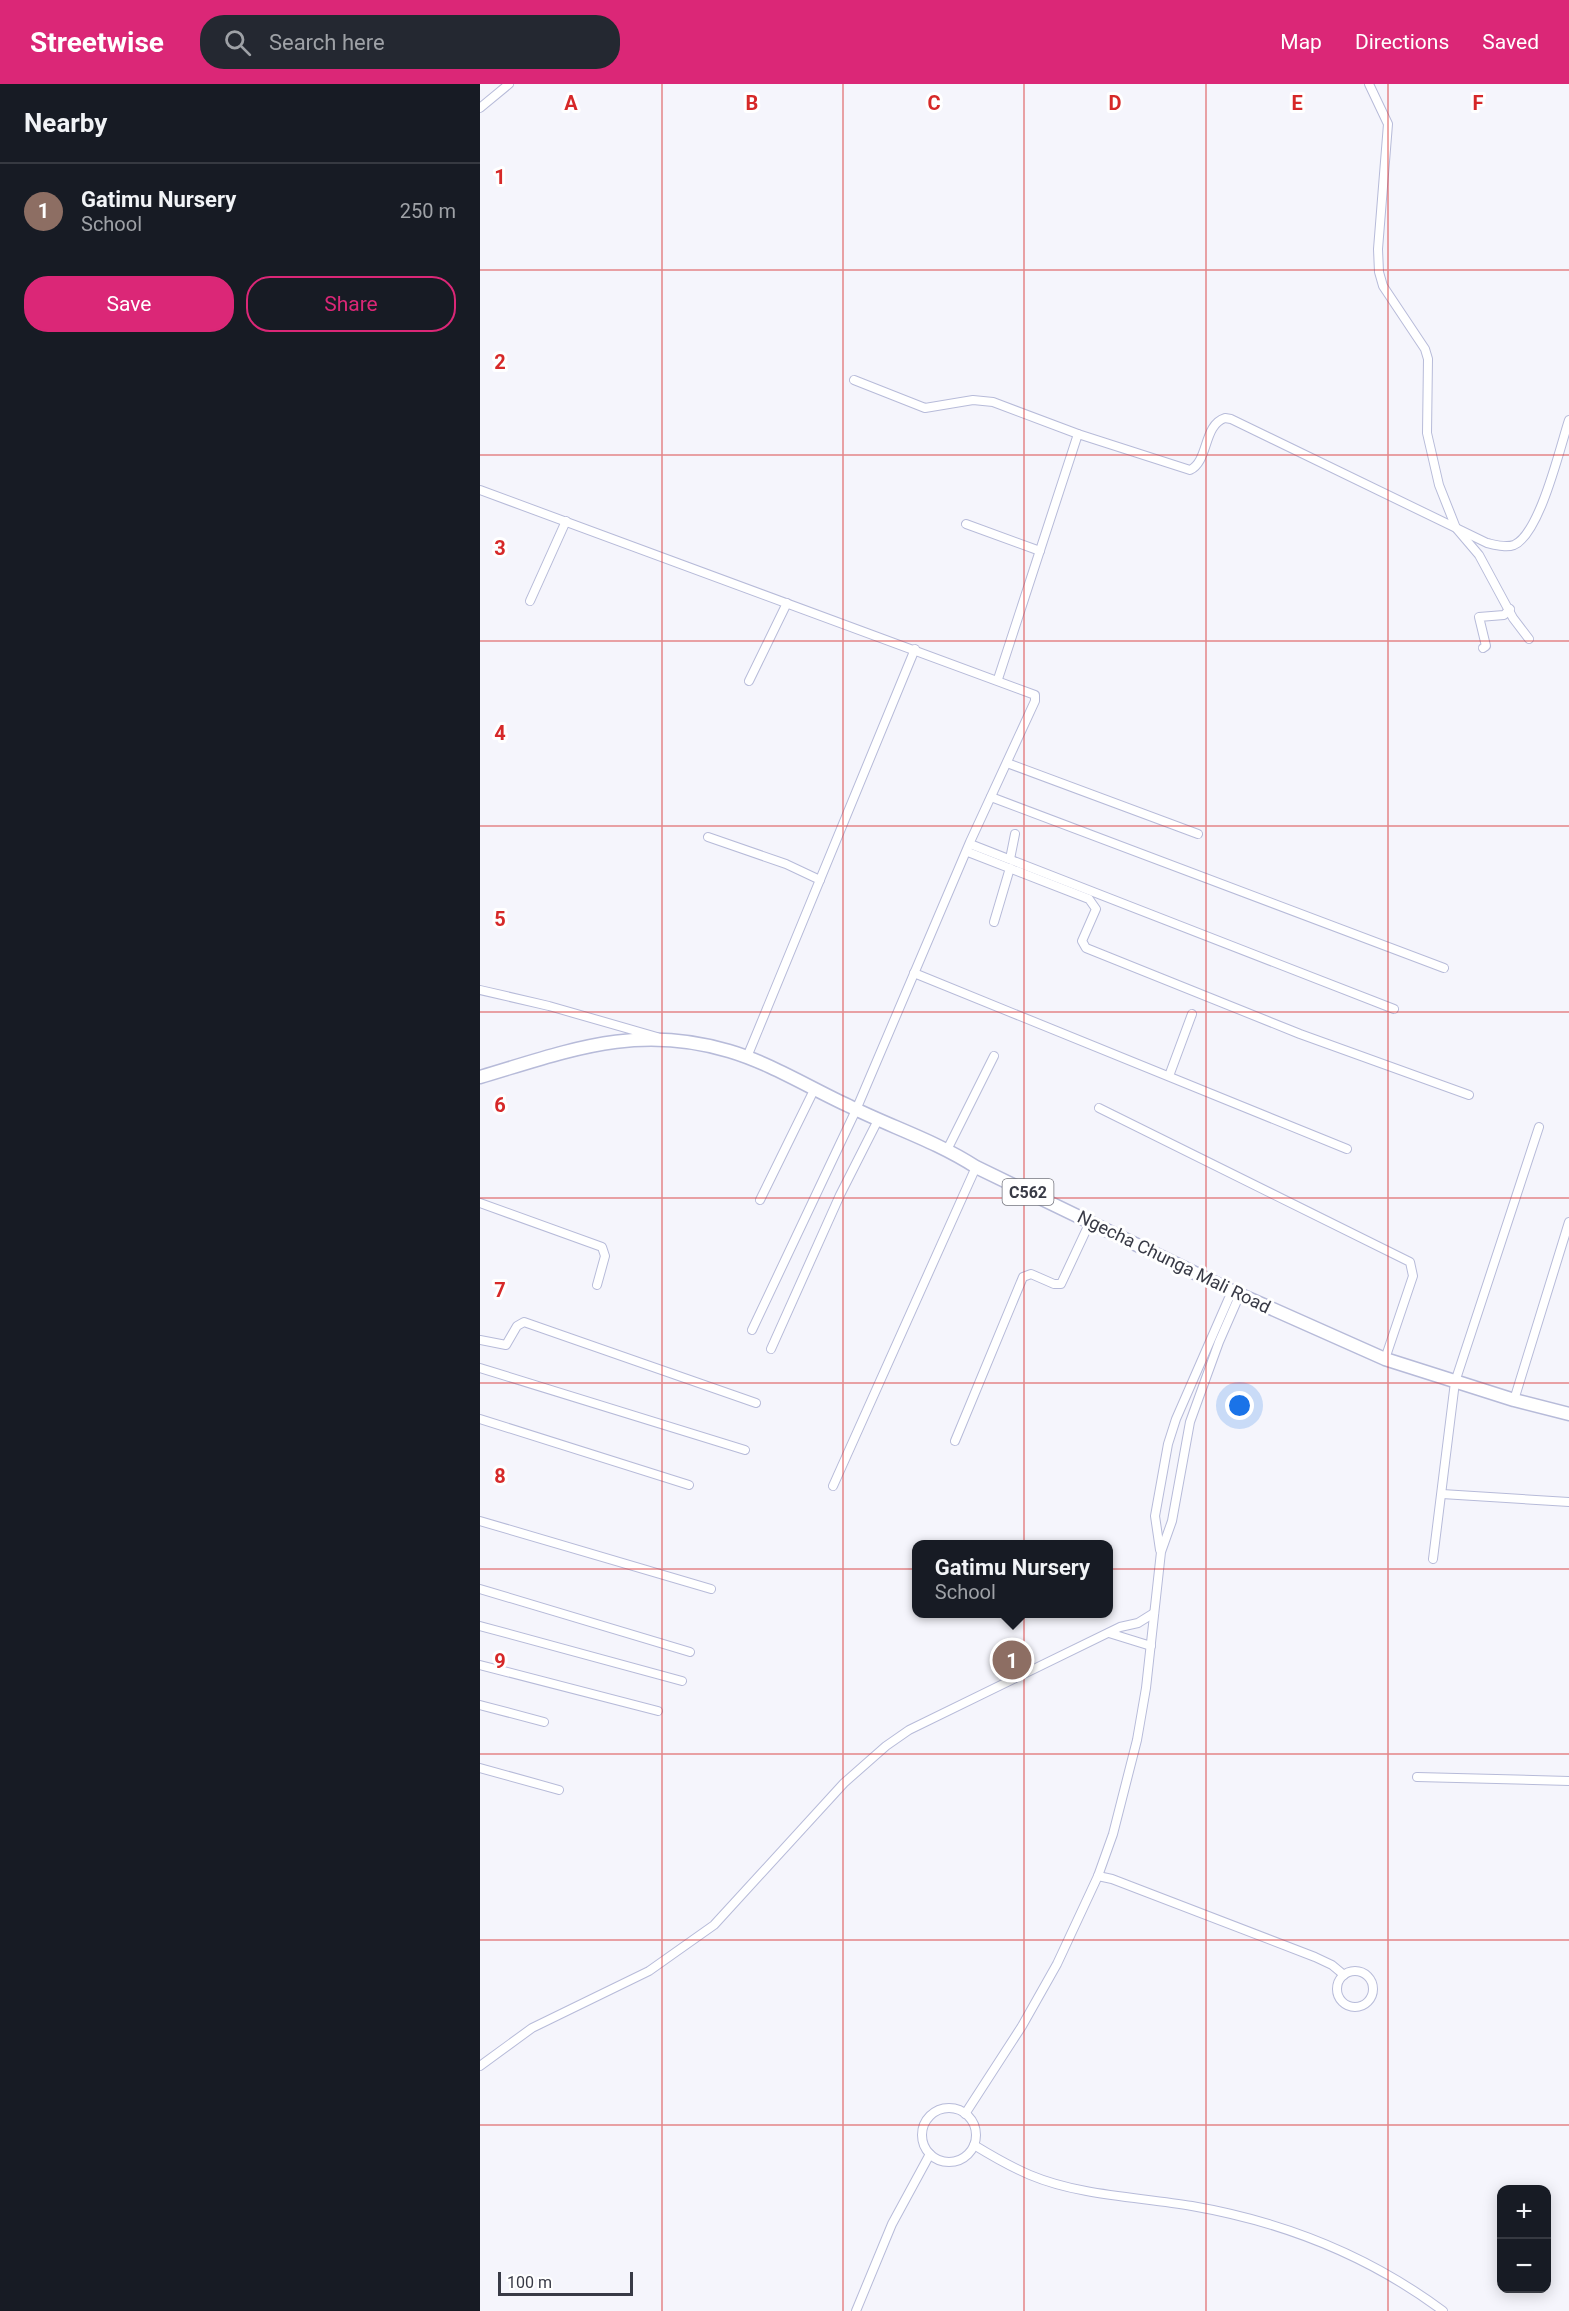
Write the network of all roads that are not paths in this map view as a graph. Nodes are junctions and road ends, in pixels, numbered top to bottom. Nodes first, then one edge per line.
1 (509, 84) edge
2 (1369, 84) edge
3 (480, 108) edge
4 (854, 380) dead end
5 (1569, 420) edge
6 (1078, 434) junction
7 (480, 490) edge
8 (566, 521) junction
9 (966, 524) dead end
10 (1456, 528) junction
11 (1040, 551) junction
12 (530, 601) dead end
13 (787, 603) junction
14 (1510, 609) junction
15 (1529, 639) dead end
16 (1483, 648) dead end
17 (915, 649) junction
18 (998, 679) junction
19 (749, 681) dead end
20 (1007, 763) junction
21 (991, 797) junction
22 (1015, 834) dead end
23 (1198, 834) dead end
24 (708, 837) dead end
25 (969, 848) junction
26 (1010, 864) junction
27 (820, 880) junction
28 (994, 922) dead end
29 (1444, 968) dead end
30 (914, 973) junction
31 (480, 990) edge
32 (1394, 1009) dead end
33 (1192, 1014) dead end
34 (664, 1039) junction
35 (994, 1056) dead end
36 (747, 1057) junction
37 (1169, 1076) junction
38 (480, 1077) edge
39 (814, 1090) junction
40 (1469, 1095) dead end
41 (1100, 1108) dead end
42 (856, 1110) junction
43 (878, 1120) junction
44 (1539, 1127) dead end
45 (948, 1148) junction
46 (1347, 1149) dead end
47 (976, 1167) junction
48 (760, 1200) dead end
49 (480, 1203) edge
50 (1090, 1222) junction
51 (1569, 1222) edge
52 (597, 1285) dead end
53 (1236, 1293) junction
54 (752, 1330) dead end
55 (480, 1340) edge
56 (771, 1349) dead end
57 (1385, 1359) junction
58 (480, 1368) edge
59 (1455, 1382) junction
60 (1514, 1400) junction
61 (756, 1403) dead end
62 (1569, 1414) edge
63 (480, 1419) edge
64 (955, 1441) dead end
65 (746, 1450) dead end
66 (688, 1485) dead end
67 (833, 1486) dead end
68 (1442, 1494) junction
69 (1569, 1502) edge
70 (480, 1521) edge
71 (1161, 1552) junction
72 (1433, 1559) dead end
73 (480, 1589) edge
74 (711, 1589) dead end
75 (1154, 1613) junction
76 (480, 1626) edge
77 (1109, 1633) junction
78 (1151, 1646) junction
79 (690, 1652) dead end
80 (480, 1665) edge
81 (682, 1681) dead end
82 (480, 1705) edge
83 (658, 1711) dead end
84 (544, 1722) dead end
85 (480, 1768) edge
86 (1417, 1777) dead end
87 (1569, 1781) edge
88 (559, 1790) dead end
89 (1098, 1876) junction
90 (1344, 1975) junction
91 (480, 2066) edge
92 (965, 2114) junction
93 (974, 2145) junction
94 (930, 2154) junction
95 (856, 2311) edge
96 (1443, 2311) edge

1 - 3 street
2 - 10 street
4 - 6 street
5 - 10 street
6 - 10 street
6 - 11 street
7 - 8 street
8 - 12 street
8 - 13 street
9 - 11 street
10 - 14 street
11 - 18 street
13 - 17 street
13 - 19 street
14 - 15 street
14 - 16 street
17 - 18 street
17 - 27 street
18 - 20 street
20 - 21 street
20 - 23 street
21 - 25 street
21 - 29 street
22 - 26 street
24 - 27 street
25 - 26 street
25 - 30 street
26 - 28 street
26 - 32 street
26 - 40 street
27 - 36 street
30 - 37 street
30 - 42 street
31 - 34 street
33 - 37 street
34 - 36 main road, Ngecha Chunga Mali Road / C562
34 - 38 main road, Ngecha Chunga Mali Road / C562
35 - 45 street
36 - 39 main road, Ngecha Chunga Mali Road / C562
37 - 46 street
39 - 42 main road, Ngecha Chunga Mali Road / C562
39 - 48 street
41 - 57 street
42 - 43 main road, Ngecha Chunga Mali Road / C562
42 - 54 street
43 - 45 main road, Ngecha Chunga Mali Road / C562
43 - 56 street
44 - 59 street
45 - 47 main road, Ngecha Chunga Mali Road / C562
47 - 50 main road, Ngecha Chunga Mali Road / C562
47 - 67 street
49 - 52 street
50 - 53 main road, Ngecha Chunga Mali Road / C562
50 - 64 street
51 - 60 street
53 - 57 main road, Ngecha Chunga Mali Road / C562
53 - 71 street
53 - 71 street
55 - 61 street
57 - 59 main road, Ngecha Chunga Mali Road / C562
58 - 65 street
59 - 60 main road, Ngecha Chunga Mali Road / C562
59 - 68 street
60 - 62 main road, Ngecha Chunga Mali Road / C562
63 - 66 street
68 - 69 street
68 - 72 street
70 - 74 street
71 - 75 street
73 - 79 street
75 - 77 street
75 - 78 street
76 - 81 street
77 - 78 street
77 - 91 street
78 - 89 street
80 - 83 street
82 - 84 street
85 - 88 street
86 - 87 street
89 - 90 street
89 - 92 street
90 - 90 street
92 - 93 street
92 - 94 street
93 - 94 street
93 - 96 street
94 - 95 street

